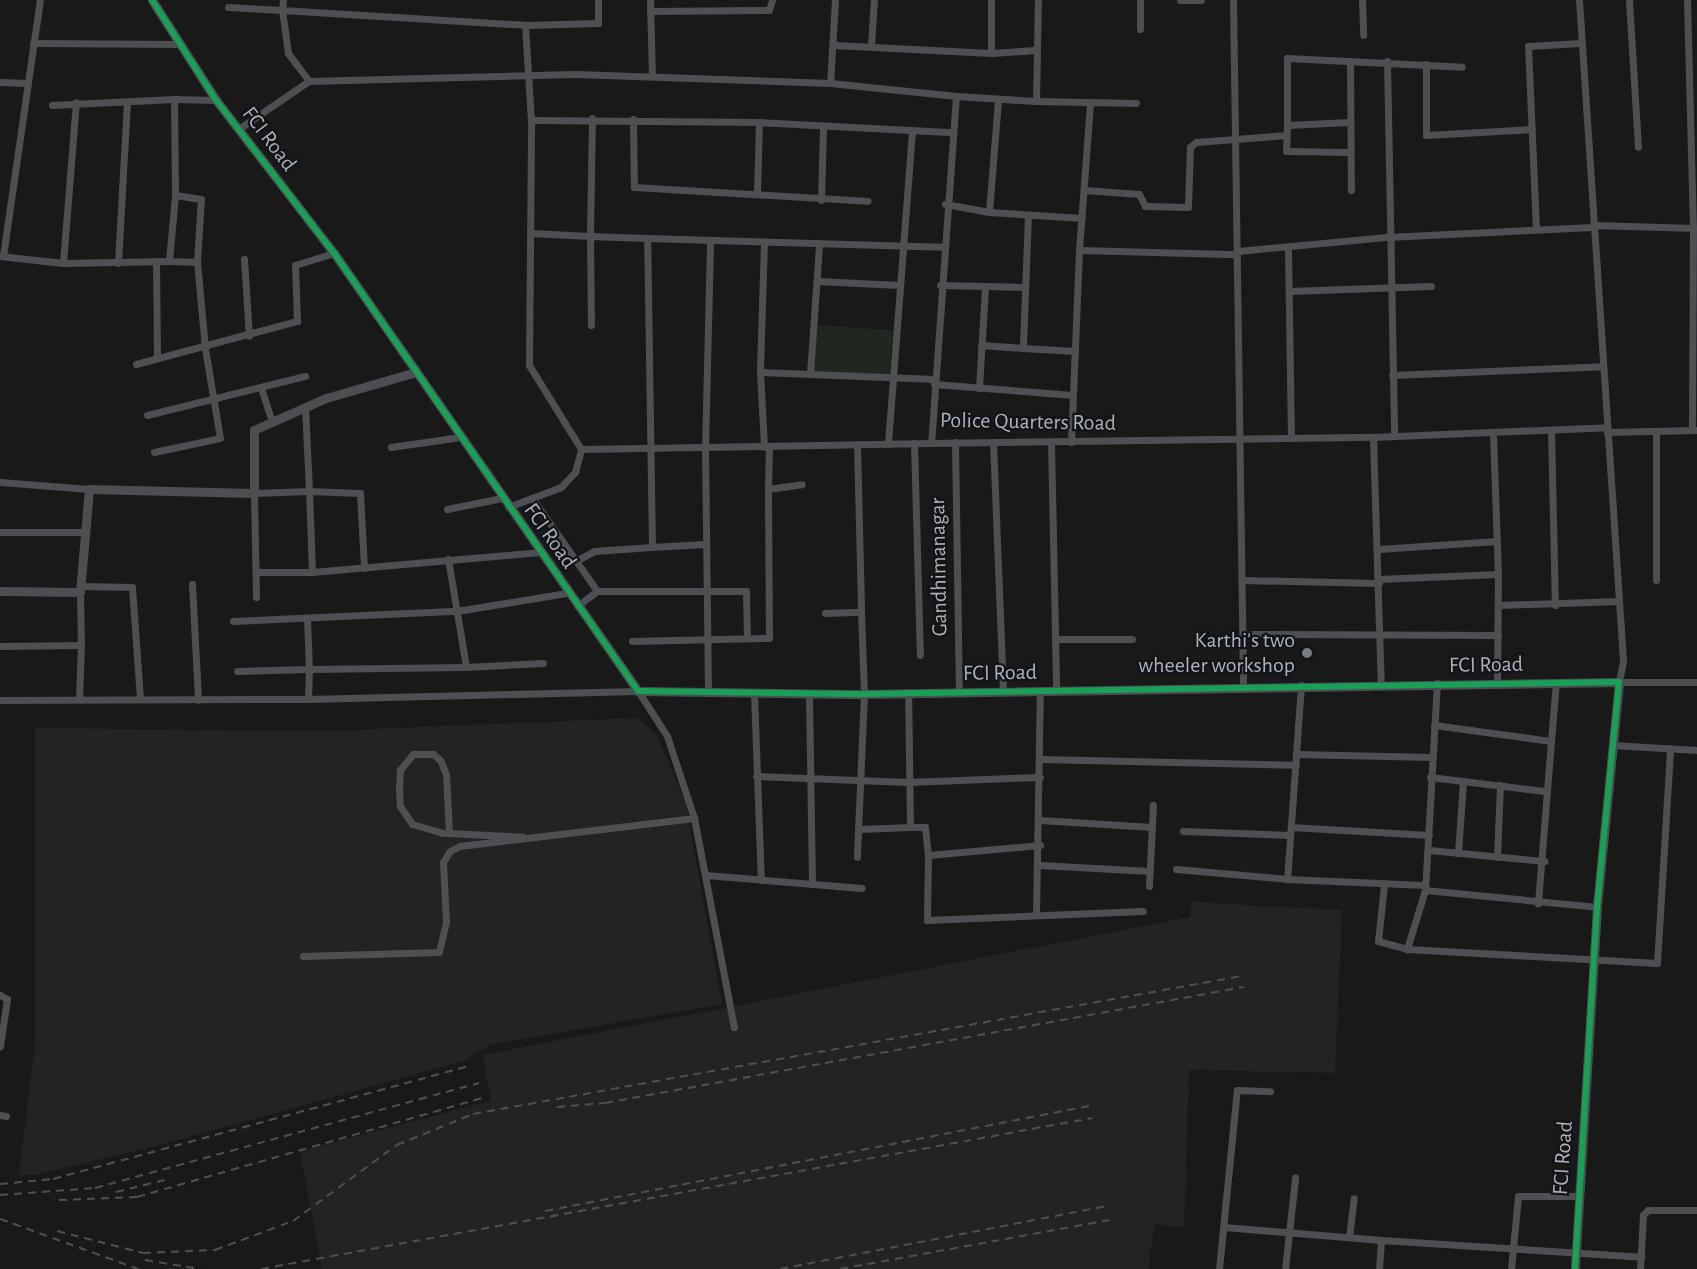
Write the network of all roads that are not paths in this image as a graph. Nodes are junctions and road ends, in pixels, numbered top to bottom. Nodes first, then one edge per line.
1 (40, 0) edge
2 (152, 0) edge
3 (283, 0) edge
4 (598, 0) edge
5 (650, 0) edge
6 (772, 0) edge
7 (835, 0) edge
8 (874, 0) edge
9 (991, 0) edge
10 (1038, 0) edge
11 (1140, 0) edge
12 (1180, 0) edge
13 (1201, 0) edge
14 (1233, 0) edge
15 (1362, 0) edge
16 (1579, 0) edge
17 (1629, 0) edge
18 (1687, 0) edge
19 (228, 7) dead end
20 (282, 10) junction
21 (650, 11) junction
22 (525, 25) junction
23 (1140, 29) dead end
24 (1363, 35) dead end
25 (33, 43) junction
26 (180, 44) junction
27 (1581, 44) junction
28 (834, 45) junction
29 (871, 45) junction
30 (1036, 50) junction
31 (991, 52) junction
32 (1350, 61) junction
33 (1387, 61) junction
34 (1688, 61) junction
35 (1697, 61) edge
36 (1426, 64) junction
37 (1461, 67) dead end
38 (526, 74) junction
39 (652, 75) junction
40 (309, 81) junction
41 (0, 82) edge
42 (27, 83) junction
43 (830, 84) junction
44 (956, 96) junction
45 (174, 99) junction
46 (216, 100) junction
47 (998, 100) junction
48 (1036, 101) junction
49 (1090, 102) junction
50 (76, 103) junction
51 (127, 103) junction
52 (1136, 103) dead end
53 (52, 105) dead end
54 (592, 118) junction
55 (633, 119) junction
56 (531, 120) junction
57 (759, 122) junction
58 (1350, 122) junction
59 (1287, 125) junction
60 (240, 128) junction
61 (824, 128) junction
62 (1532, 129) junction
63 (912, 132) junction
64 (953, 132) junction
65 (1287, 135) junction
66 (1237, 140) junction
67 (1638, 147) dead end
68 (1350, 152) junction
69 (1084, 190) junction
70 (1351, 190) dead end
71 (757, 193) junction
72 (175, 195) junction
73 (821, 200) junction
74 (868, 201) dead end
75 (945, 204) junction
76 (989, 212) junction
77 (1028, 215) junction
78 (1082, 218) junction
79 (1593, 226) junction
80 (1695, 228) edge
81 (1536, 229) junction
82 (530, 233) junction
83 (590, 236) junction
84 (1387, 237) junction
85 (647, 238) junction
86 (710, 241) junction
87 (764, 242) junction
88 (819, 244) junction
89 (902, 247) junction
90 (942, 247) junction
91 (1288, 248) junction
92 (1079, 250) junction
93 (1237, 252) junction
94 (334, 253) junction
95 (2, 256) edge
96 (244, 259) dead end
97 (156, 261) junction
98 (169, 261) junction
99 (197, 262) junction
100 (63, 263) junction
101 (118, 263) junction
102 (817, 281) junction
103 (899, 285) junction
104 (940, 285) junction
105 (985, 286) junction
106 (1389, 286) junction
107 (1431, 286) dead end
108 (1025, 287) junction
109 (1289, 291) junction
110 (591, 325) dead end
111 (249, 336) junction
112 (981, 345) junction
113 (205, 348) junction
114 (1023, 348) junction
115 (1075, 351) junction
116 (157, 358) junction
117 (136, 364) dead end
118 (1603, 366) junction
119 (416, 372) junction
120 (760, 372) junction
121 (810, 374) junction
122 (1392, 375) junction
123 (305, 376) dead end
124 (891, 378) junction
125 (934, 382) junction
126 (261, 388) junction
127 (979, 388) junction
128 (1073, 395) junction
129 (215, 400) junction
130 (305, 407) junction
131 (147, 415) dead end
132 (272, 421) junction
133 (1607, 430) junction
134 (1695, 430) edge
135 (1551, 431) junction
136 (1656, 431) junction
137 (1493, 433) junction
138 (1394, 436) junction
139 (460, 437) junction
140 (1373, 437) junction
141 (1291, 438) junction
142 (1240, 439) junction
143 (956, 442) junction
144 (993, 442) junction
145 (1051, 442) junction
146 (1071, 442) junction
147 (888, 443) junction
148 (914, 443) junction
149 (931, 443) junction
150 (857, 444) junction
151 (391, 447) dead end
152 (767, 447) junction
153 (581, 449) junction
154 (705, 449) junction
155 (651, 451) junction
156 (154, 452) dead end
157 (0, 482) edge
158 (802, 484) dead end
159 (89, 489) junction
160 (768, 489) junction
161 (309, 491) junction
162 (254, 493) junction
163 (502, 498) junction
164 (532, 498) junction
165 (508, 507) junction
166 (447, 509) dead end
167 (0, 532) edge
168 (85, 532) junction
169 (1497, 541) junction
170 (705, 544) junction
171 (652, 547) junction
172 (1379, 549) junction
173 (540, 552) junction
174 (448, 559) junction
175 (576, 561) junction
176 (364, 568) junction
177 (256, 572) junction
178 (312, 572) junction
179 (1498, 574) junction
180 (1242, 580) junction
181 (1656, 580) dead end
182 (1379, 581) junction
183 (192, 584) dead end
184 (81, 589) junction
185 (0, 591) edge
186 (597, 591) junction
187 (706, 592) junction
188 (567, 593) junction
189 (256, 597) dead end
190 (1619, 601) junction
191 (1498, 605) junction
192 (1555, 605) junction
193 (577, 606) junction
194 (457, 611) junction
195 (861, 612) junction
196 (825, 613) dead end
197 (307, 618) junction
198 (233, 621) dead end
199 (1243, 634) junction
200 (1380, 635) junction
201 (1498, 635) junction
202 (707, 638) junction
203 (747, 638) junction
204 (1055, 639) junction
205 (1132, 639) dead end
206 (632, 641) dead end
207 (81, 645) junction
208 (0, 646) edge
209 (920, 655) dead end
210 (543, 663) dead end
211 (466, 667) junction
212 (309, 669) junction
213 (237, 671) dead end
214 (1556, 682) junction
215 (1620, 682) junction
216 (1697, 682) edge
217 (1437, 683) junction
218 (1497, 683) junction
219 (1301, 685) junction
220 (1243, 686) junction
221 (1382, 686) junction
222 (1040, 690) junction
223 (1056, 690) junction
224 (638, 691) junction
225 (959, 691) junction
226 (1003, 691) junction
227 (708, 692) junction
228 (908, 692) junction
229 (754, 693) junction
230 (809, 693) junction
231 (864, 694) junction
232 (140, 698) junction
233 (0, 699) edge
234 (79, 699) junction
235 (308, 699) junction
236 (198, 700) junction
237 (1434, 725) junction
238 (1551, 741) junction
239 (1612, 745) junction
240 (1670, 748) junction
241 (1697, 750) edge
242 (1296, 754) junction
243 (1432, 757) junction
244 (1040, 759) junction
245 (1296, 765) junction
246 (756, 776) junction
247 (810, 777) junction
248 (1040, 777) junction
249 (1430, 777) junction
250 (860, 780) junction
251 (1463, 781) junction
252 (908, 782) junction
253 (1500, 785) junction
254 (1544, 790) junction
255 (1153, 805) dead end
256 (694, 818) junction
257 (1040, 820) junction
258 (910, 827) junction
259 (1152, 827) junction
260 (859, 829) junction
261 (1183, 831) dead end
262 (1291, 831) junction
263 (449, 833) junction
264 (1430, 835) junction
265 (526, 837) junction
266 (1040, 845) junction
267 (1430, 850) junction
268 (1458, 853) junction
269 (928, 855) junction
270 (857, 857) dead end
271 (1497, 857) junction
272 (1544, 861) junction
273 (1040, 865) junction
274 (1176, 869) dead end
275 (1150, 872) junction
276 (706, 875) junction
277 (1287, 879) junction
278 (761, 880) junction
279 (812, 884) junction
280 (1384, 885) junction
281 (1149, 886) dead end
282 (1425, 887) junction
283 (861, 888) dead end
284 (1538, 903) junction
285 (1597, 907) junction
286 (1143, 911) dead end
287 (1036, 914) junction
288 (1407, 949) junction
289 (303, 956) dead end
290 (1594, 962) junction
291 (0, 995) edge
292 (734, 1027) dead end
293 (0, 1046) edge
294 (1270, 1090) dead end
295 (1295, 1178) dead end
296 (1578, 1196) junction
297 (1354, 1198) dead end
298 (1697, 1210) edge
299 (1224, 1227) junction
300 (1288, 1233) junction
301 (1349, 1238) junction
302 (1381, 1240) junction
303 (1512, 1250) junction
304 (1577, 1254) junction
305 (1641, 1257) junction
306 (1219, 1269) edge
307 (1285, 1269) edge
308 (1379, 1269) edge
309 (1511, 1269) edge
310 (1575, 1269) edge
311 (1640, 1269) edge

1 - 25 street
2 - 26 street, FCI Road
3 - 20 street
4 - 22 street
5 - 21 street
6 - 21 street
7 - 28 street
8 - 29 street
9 - 31 street
10 - 30 street
11 - 23 street
12 - 13 street
14 - 66 street
15 - 24 street
16 - 27 street
17 - 67 street
18 - 34 street
19 - 20 street
20 - 22 street
20 - 40 street
21 - 39 street
22 - 38 street
25 - 26 street
25 - 42 street
26 - 46 street, FCI Road
27 - 62 street
27 - 79 street
28 - 29 street
28 - 43 street
29 - 31 street
30 - 31 street
30 - 48 street
32 - 33 street
32 - 58 street
32 - 59 street
33 - 36 street
33 - 84 street
34 - 35 street
34 - 80 street
36 - 37 street
36 - 62 street
38 - 39 street
38 - 40 street
38 - 56 street
39 - 43 street
40 - 60 street
41 - 42 street
42 - 95 street
43 - 44 street
44 - 47 street
44 - 64 street, Police Quarters Road
45 - 46 street
45 - 51 street
45 - 72 street
46 - 60 street, FCI Road
47 - 48 street
47 - 76 street
48 - 49 street
49 - 52 street
49 - 69 street
50 - 51 street
50 - 53 street
50 - 100 street
51 - 101 street
54 - 55 street
54 - 56 street
54 - 83 street
55 - 57 street
55 - 71 street
56 - 82 street
57 - 61 street
57 - 71 street
58 - 59 street
58 - 68 street
59 - 65 street
60 - 94 street, FCI Road
61 - 63 street
61 - 73 street
62 - 81 street
63 - 64 street
63 - 89 street
64 - 75 street, Police Quarters Road
65 - 66 street
65 - 68 street
66 - 69 street
66 - 93 street
68 - 70 street
69 - 78 street
71 - 73 street
72 - 98 street
72 - 99 street
73 - 74 street
75 - 76 street
75 - 90 street, Police Quarters Road
76 - 77 street
77 - 78 street
77 - 108 street
78 - 92 street
79 - 80 street
79 - 81 street
79 - 118 street
80 - 134 street
81 - 84 street
82 - 83 street
82 - 153 street
83 - 85 street
83 - 110 street
84 - 91 street
84 - 106 street
85 - 86 street
85 - 155 street
86 - 87 street
86 - 154 street
87 - 88 street
87 - 120 street
88 - 89 street
88 - 102 street
89 - 90 street
89 - 103 street
90 - 104 street, Police Quarters Road
91 - 93 street
91 - 109 street
92 - 93 street
92 - 115 street
93 - 142 street
94 - 111 street
94 - 119 street, FCI Road
95 - 100 street
96 - 111 street
97 - 98 street
97 - 101 street
97 - 116 street
98 - 99 street
99 - 113 street
100 - 101 street
102 - 103 street
102 - 121 street
103 - 124 street
104 - 105 street
104 - 125 street, Police Quarters Road
105 - 108 street
105 - 112 street
106 - 107 street
106 - 109 street
106 - 122 street
108 - 114 street
109 - 141 street
111 - 113 street
112 - 114 street
112 - 127 street
113 - 116 street
113 - 129 street
114 - 115 street
115 - 128 street
116 - 117 street
118 - 122 street
118 - 133 street
119 - 130 street
119 - 139 street, FCI Road
120 - 121 street
120 - 152 street
121 - 124 street
122 - 138 street
123 - 126 street
124 - 125 street
124 - 147 street
125 - 127 street
125 - 149 street, Police Quarters Road
126 - 129 street
126 - 132 street
127 - 128 street
128 - 146 street
129 - 131 street
129 - 156 street
130 - 132 street
130 - 161 street
132 - 162 street
133 - 135 street, Police Quarters Road
133 - 136 street, Police Quarters Road
133 - 190 street
134 - 136 street, Police Quarters Road
135 - 137 street, Police Quarters Road
135 - 192 street
136 - 181 street
137 - 138 street, Police Quarters Road
137 - 169 street
138 - 140 street, Police Quarters Road
139 - 151 street
139 - 163 street, FCI Road
140 - 141 street, Police Quarters Road
140 - 172 street
141 - 142 street, Police Quarters Road
142 - 146 street, Police Quarters Road
142 - 180 street
143 - 144 street, Police Quarters Road
143 - 149 street, Police Quarters Road
143 - 225 street, Gandhimanagar
144 - 145 street, Police Quarters Road
144 - 226 street
145 - 146 street, Police Quarters Road
145 - 204 street
147 - 148 street
147 - 150 street
148 - 149 street
148 - 209 street
150 - 152 street
150 - 195 street
152 - 154 street
152 - 160 street
153 - 155 street
153 - 164 street
154 - 155 street
154 - 170 street
155 - 171 street
157 - 159 street
158 - 160 street
159 - 162 street
159 - 168 street
160 - 203 street
161 - 162 street
161 - 176 street
161 - 178 street
162 - 177 street
163 - 165 street, FCI Road
163 - 166 street
164 - 165 street
164 - 175 street
165 - 173 street, FCI Road
167 - 168 street
168 - 184 street
169 - 172 street
169 - 179 street
170 - 171 street
170 - 187 street
171 - 175 street
172 - 182 street
173 - 174 street
173 - 188 street, FCI Road
174 - 176 street
174 - 194 street
175 - 186 street
176 - 178 street
177 - 178 street
177 - 189 street
179 - 182 street
179 - 191 street
180 - 182 street
180 - 199 street
182 - 200 street
183 - 236 street
184 - 185 street
184 - 207 street
184 - 232 street
186 - 187 street
186 - 193 street
187 - 202 street
187 - 203 street
188 - 193 street, FCI Road
188 - 194 street
190 - 192 street
190 - 215 street
191 - 192 street
191 - 201 street
193 - 224 street, FCI Road
194 - 197 street
194 - 211 street
195 - 196 street
195 - 231 street
197 - 198 street
197 - 212 street
199 - 200 street
199 - 220 street
200 - 201 street
200 - 221 street
201 - 218 street
202 - 203 street
202 - 206 street
202 - 227 street
204 - 205 street
204 - 223 street
207 - 208 street
207 - 234 street
210 - 211 street
211 - 212 street
212 - 213 street
212 - 235 street
214 - 215 street, FCI Road
214 - 218 street, FCI Road
214 - 238 street
215 - 216 street
215 - 239 street, FCI Road
217 - 218 street, FCI Road
217 - 221 street, FCI Road
217 - 237 street
219 - 220 street, FCI Road
219 - 221 street, FCI Road
219 - 242 street
220 - 223 street, FCI Road
222 - 223 street, FCI Road
222 - 226 street, FCI Road
222 - 244 street
224 - 227 street, FCI Road
224 - 235 street
224 - 256 street
225 - 226 street, FCI Road
225 - 228 street, FCI Road
227 - 229 street, FCI Road
228 - 231 street, FCI Road
228 - 252 street
229 - 230 street, FCI Road
229 - 246 street
230 - 231 street, FCI Road
230 - 247 street
231 - 250 street
232 - 234 street
232 - 236 street
233 - 234 street
235 - 236 street
237 - 238 street
237 - 243 street
238 - 254 street
239 - 240 street
239 - 285 street, FCI Road
240 - 241 street
240 - 290 street
242 - 243 street
242 - 245 street
243 - 249 street
244 - 245 street
244 - 248 street
245 - 262 street
246 - 247 street
246 - 278 street
247 - 250 street
247 - 279 street
248 - 252 street
248 - 257 street
249 - 251 street
249 - 264 street
250 - 252 street
250 - 260 street
251 - 253 street
251 - 268 street
252 - 258 street
253 - 254 street
253 - 271 street
254 - 272 street
255 - 259 street
256 - 265 street
256 - 276 street
257 - 259 street
257 - 266 street
258 - 260 street
258 - 269 street
259 - 275 street
260 - 270 street
261 - 262 street
262 - 264 street
262 - 277 street
263 - 263 street
263 - 265 street
264 - 267 street
265 - 289 street
266 - 269 street
266 - 273 street
267 - 268 street
267 - 282 street
268 - 271 street
269 - 287 street
271 - 272 street
272 - 284 street
273 - 275 street
273 - 287 street
274 - 277 street
275 - 281 street
276 - 278 street
276 - 292 street
277 - 280 street
278 - 279 street
279 - 283 street
280 - 282 street
280 - 288 street
282 - 284 street
282 - 288 street
284 - 285 street
285 - 290 street, FCI Road
286 - 287 street
288 - 290 street
290 - 296 street, FCI Road
291 - 293 street
294 - 299 street
295 - 300 street
296 - 303 street
296 - 304 street, FCI Road
297 - 301 street
298 - 305 street
299 - 300 street
299 - 306 street
300 - 301 street
300 - 307 street
301 - 302 street
302 - 303 street
302 - 308 street
303 - 304 street
303 - 309 street
304 - 305 street
304 - 310 street, FCI Road
305 - 311 street

